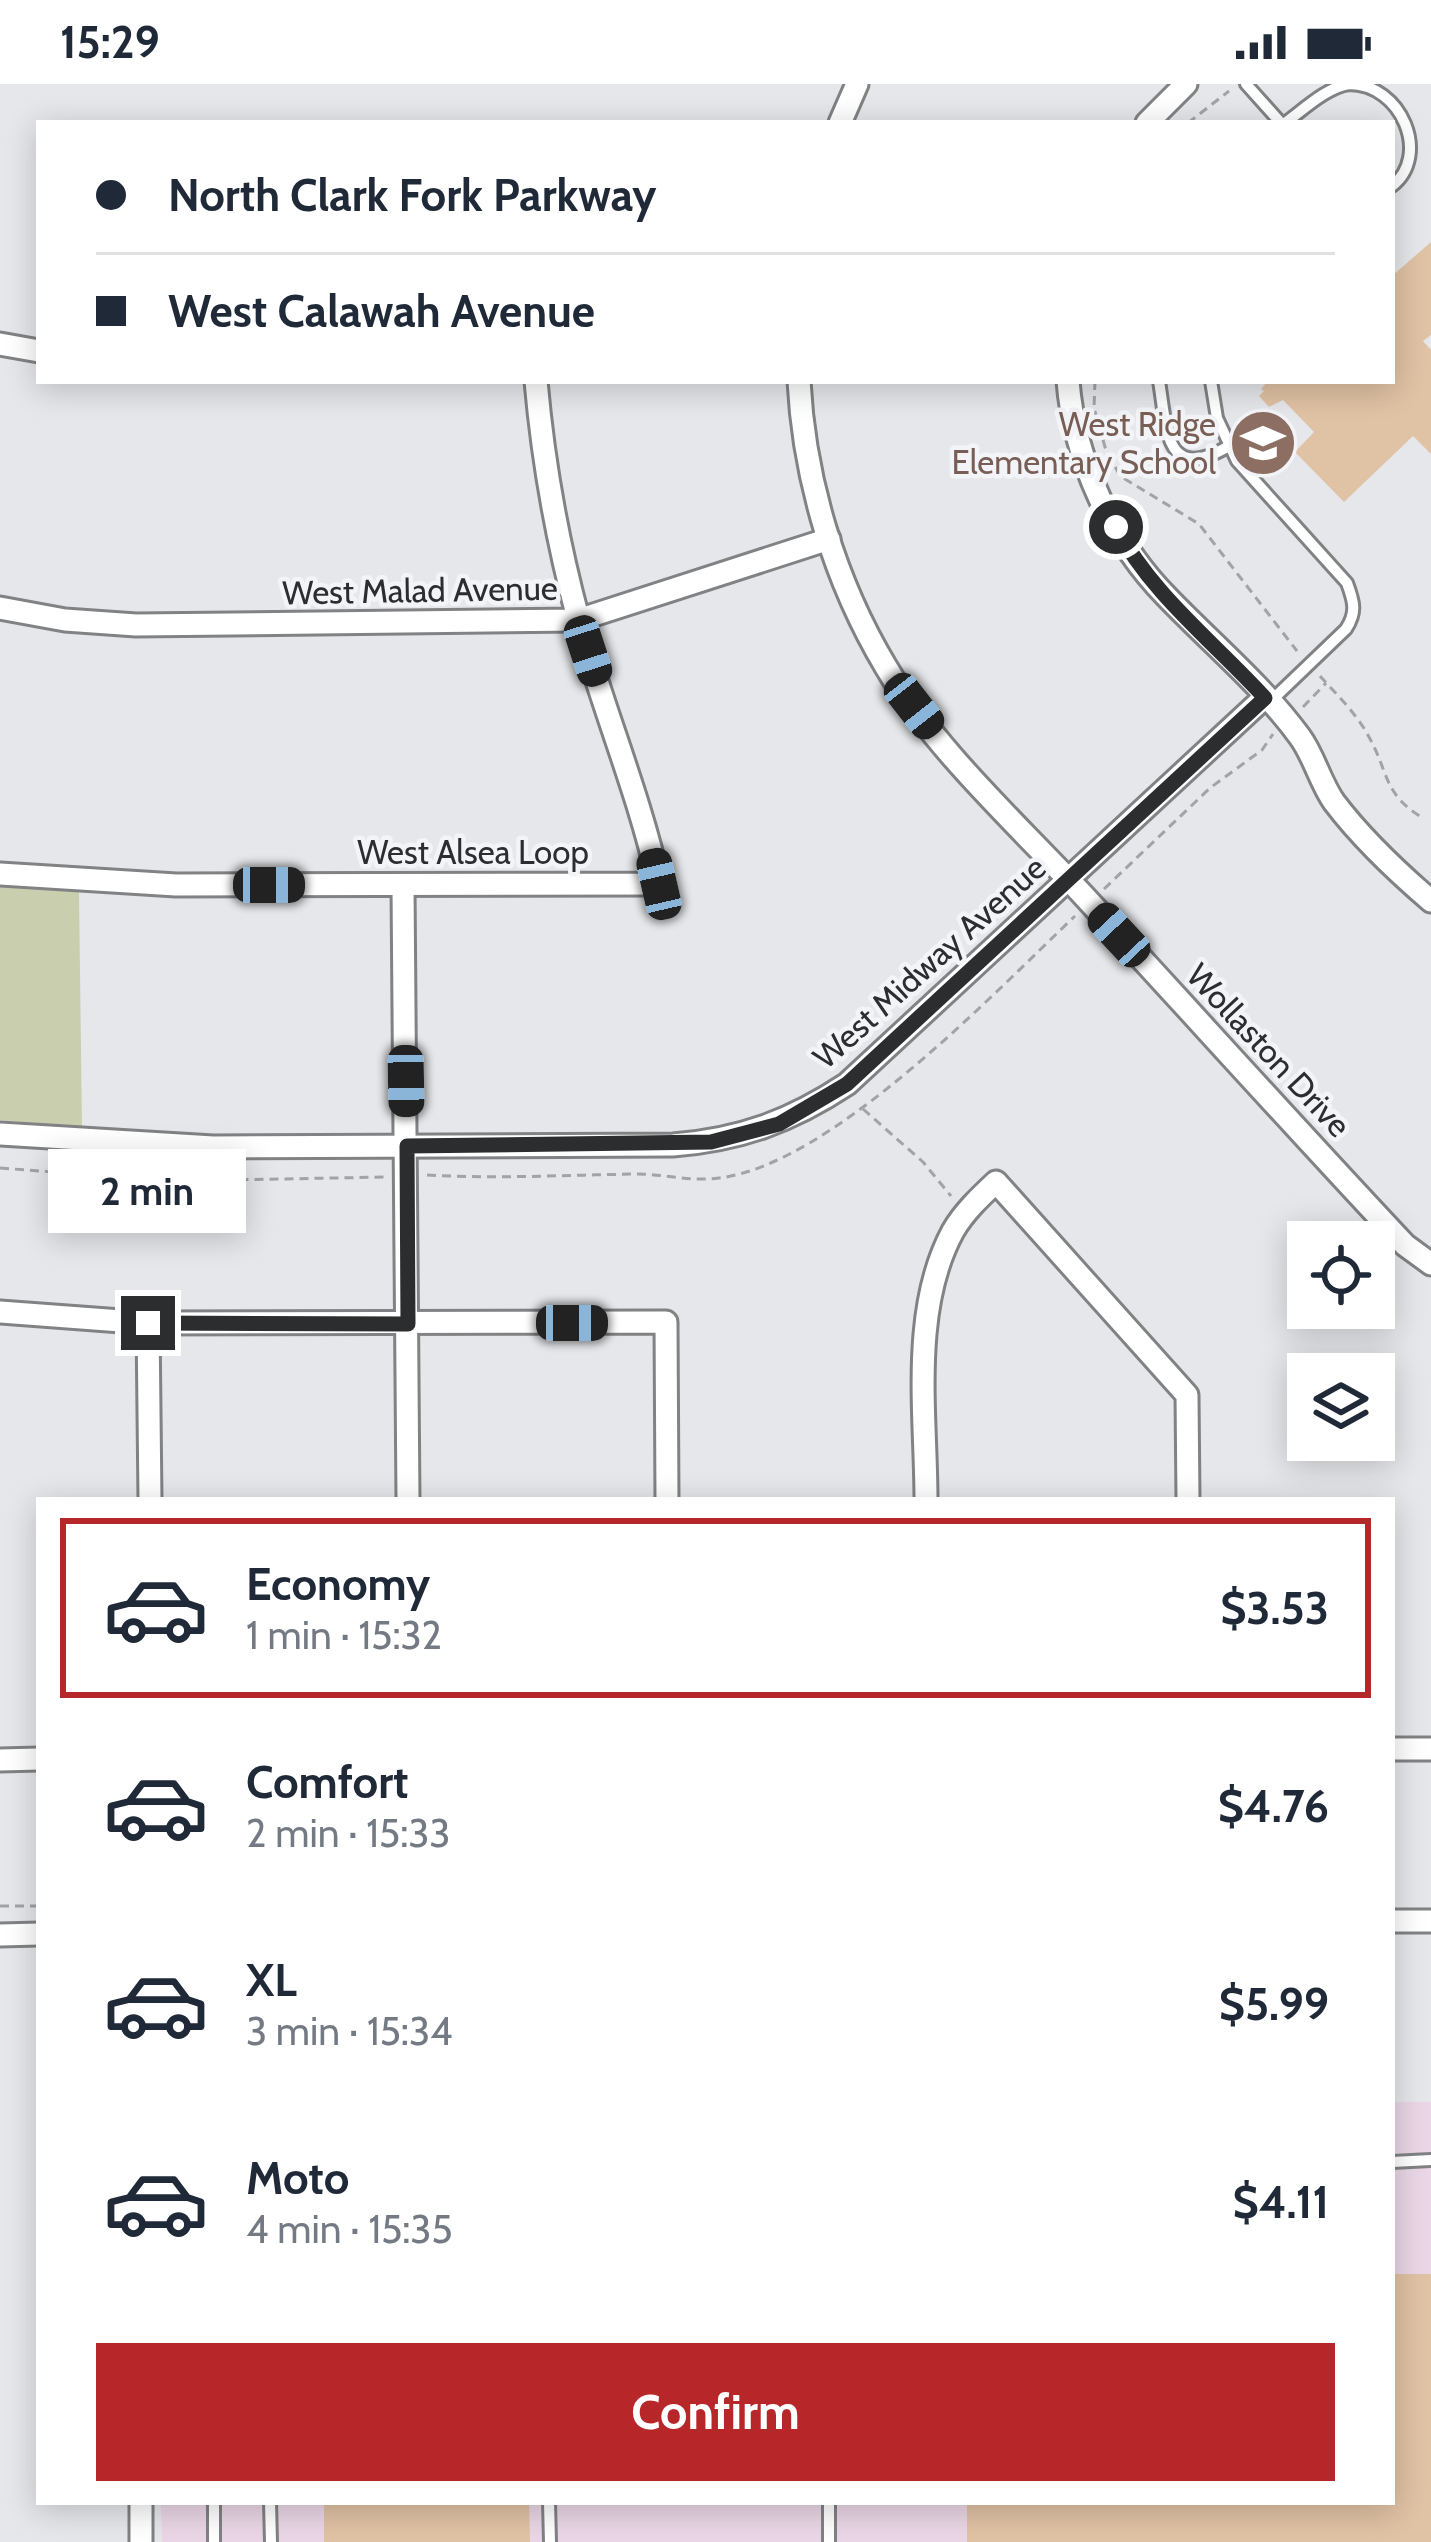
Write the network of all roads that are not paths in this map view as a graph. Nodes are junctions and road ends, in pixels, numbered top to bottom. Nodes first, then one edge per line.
1 (857, 84) edge
2 (1186, 84) edge
3 (1242, 84) edge
4 (841, 120) edge
5 (1150, 120) edge
6 (1280, 120) edge
7 (1288, 120) edge
8 (1395, 183) edge
9 (0, 344) edge
10 (36, 350) edge
11 (536, 384) edge
12 (799, 384) edge
13 (1069, 384) edge
14 (1159, 384) edge
15 (1211, 384) edge
16 (1228, 446) junction
17 (829, 539) junction
18 (0, 608) edge
19 (578, 620) junction
20 (1268, 700) junction
21 (0, 874) edge
22 (1070, 881) junction
23 (403, 886) junction
24 (1431, 901) edge
25 (0, 1134) edge
26 (407, 1146) junction
27 (1431, 1264) edge
28 (0, 1312) edge
29 (148, 1323) junction
30 (408, 1324) junction
31 (150, 1497) edge
32 (408, 1497) edge
33 (667, 1497) edge
34 (926, 1497) edge
35 (1188, 1497) edge
36 (1395, 1749) edge
37 (1431, 1749) edge
38 (0, 1760) edge
39 (36, 1760) edge
40 (1395, 1921) edge
41 (1431, 1921) edge
42 (36, 1934) edge
43 (0, 1935) edge
44 (1431, 2161) edge
45 (1395, 2162) edge
46 (141, 2505) edge
47 (214, 2505) edge
48 (270, 2505) edge
49 (550, 2505) edge
50 (829, 2505) edge
51 (141, 2542) edge
52 (214, 2542) edge
53 (272, 2542) edge
54 (550, 2542) edge
55 (830, 2542) edge

1 - 4 street
2 - 5 street
3 - 6 lane
7 - 8 lane
9 - 10 street
11 - 19 street
12 - 17 street, Wollaston Drive
13 - 20 street
14 - 16 lane
15 - 16 lane
16 - 20 lane
17 - 19 street, West Malad Avenue
17 - 22 street, Wollaston Drive
18 - 19 street, West Malad Avenue
19 - 23 street, West Alsea Loop
20 - 22 street, West Midway Avenue
20 - 24 street
21 - 23 street, West Alsea Loop
22 - 26 street, West Midway Avenue
22 - 27 street, Wollaston Drive
23 - 26 street
25 - 26 street, West Midway Avenue
26 - 30 street
28 - 29 street
29 - 30 street
29 - 31 street
30 - 32 street
30 - 33 street
34 - 35 street
36 - 37 street
38 - 39 street
40 - 41 street
42 - 43 street
44 - 45 lane
46 - 51 street
47 - 52 lane
48 - 53 lane
49 - 54 lane
50 - 55 lane

